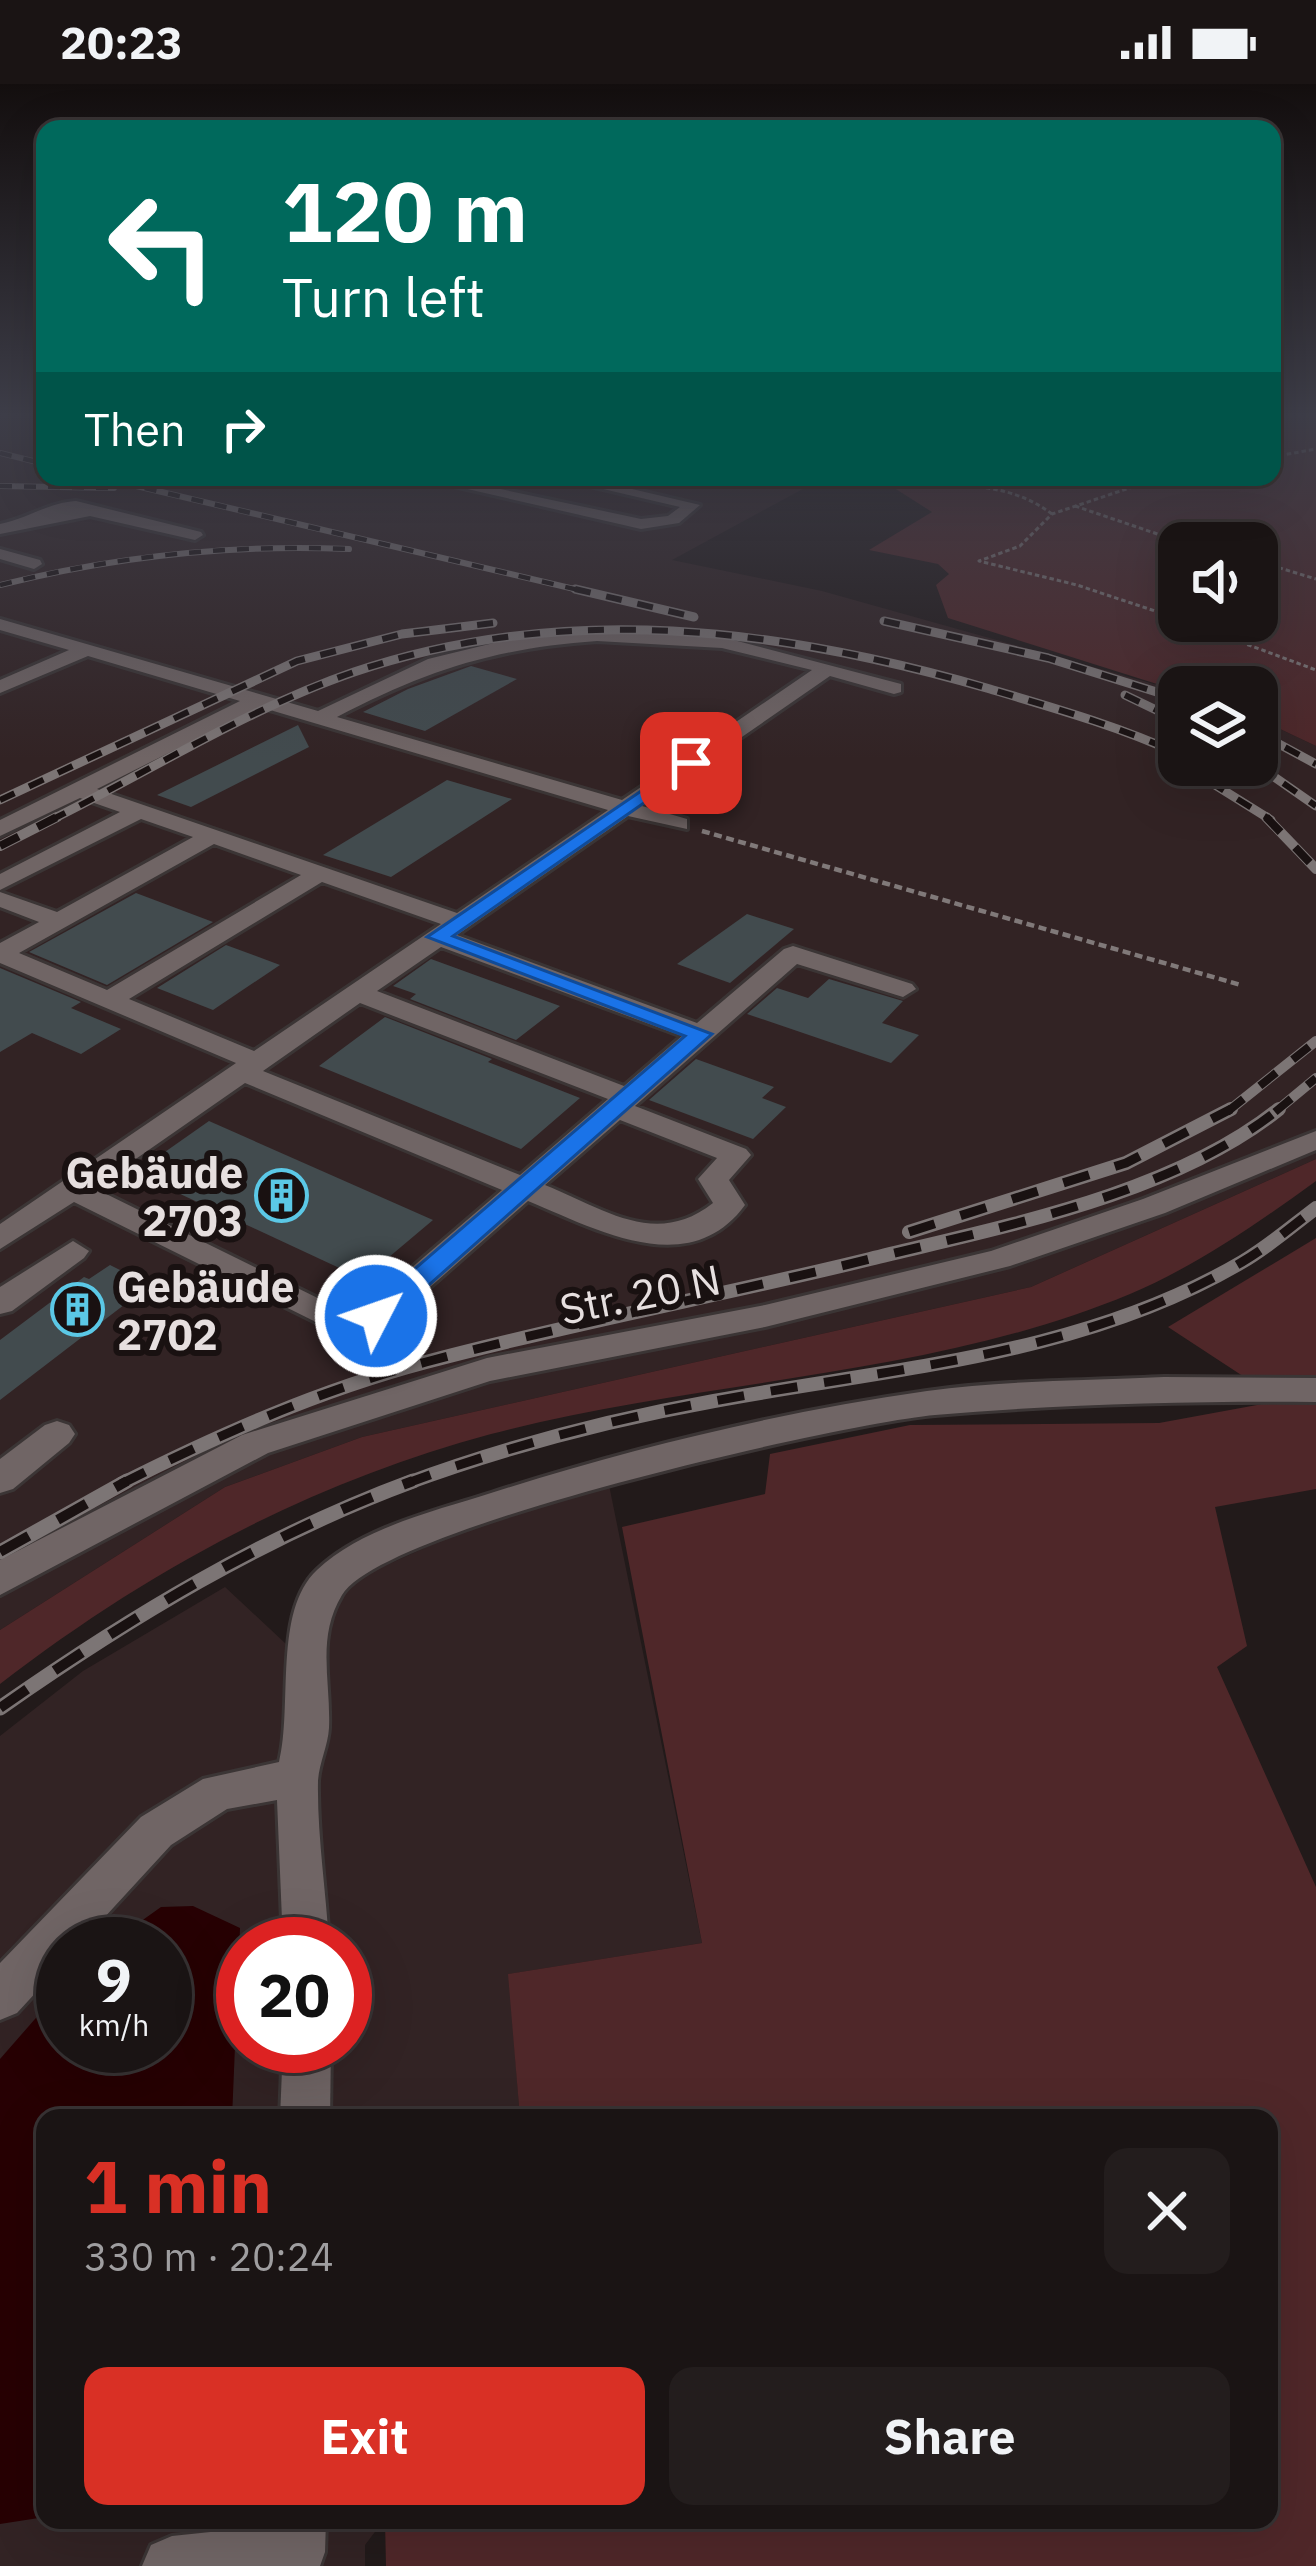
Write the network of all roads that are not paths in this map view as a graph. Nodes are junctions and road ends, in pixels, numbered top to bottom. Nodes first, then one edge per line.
1 (160, 528) edge
2 (195, 536) dead end
3 (0, 554) edge
4 (34, 564) dead end
5 (0, 624) edge
6 (88, 649) junction
7 (824, 671) junction
8 (0, 687) edge
9 (894, 688) dead end
10 (258, 700) junction
11 (320, 718) junction
12 (79, 790) junction
13 (625, 808) junction
14 (139, 811) junction
15 (680, 824) road end
16 (0, 829) edge
17 (212, 836) junction
18 (319, 874) junction
19 (0, 884) edge
20 (0, 899) edge
21 (59, 921) junction
22 (448, 930) junction
23 (0, 954) edge
24 (903, 989) dead end
25 (357, 992) junction
26 (108, 1000) junction
27 (701, 1034) junction
28 (249, 1067) junction
29 (622, 1103) junction
30 (1316, 1140) edge
31 (72, 1189) junction
32 (522, 1189) junction
33 (0, 1239) edge
34 (73, 1251) dead end
35 (0, 1303) edge
36 (1316, 1390) edge
37 (58, 1434) dead end
38 (0, 1480) edge
39 (17, 1558) edge
40 (0, 1580) edge
41 (297, 1778) junction
42 (305, 1917) edge
43 (0, 1997) edge
44 (306, 2073) edge
45 (305, 2109) edge
46 (296, 2546) edge
47 (172, 2566) edge

1 - 2 lane
3 - 4 lane
5 - 6 lane
6 - 8 lane
6 - 10 lane
7 - 9 lane
7 - 11 lane
7 - 13 lane
10 - 11 lane
10 - 12 lane
11 - 13 lane
12 - 14 lane
12 - 16 lane
13 - 15 lane
13 - 22 lane
14 - 17 lane
14 - 19 lane
17 - 18 lane
17 - 21 lane
18 - 22 lane
18 - 26 lane
20 - 21 lane
21 - 23 lane
22 - 25 lane
22 - 27 lane
23 - 26 lane
24 - 27 lane
25 - 28 lane
25 - 29 lane
26 - 28 lane
27 - 29 lane
28 - 31 lane
28 - 32 lane
29 - 32 lane
29 - 32 lane
30 - 39 lane, Str. 20 N
31 - 32 lane
31 - 33 lane
34 - 35 lane
36 - 41 lane
37 - 38 lane
39 - 40 lane, Str. 20 N
41 - 42 lane
41 - 43 lane
44 - 45 lane
46 - 47 lane

